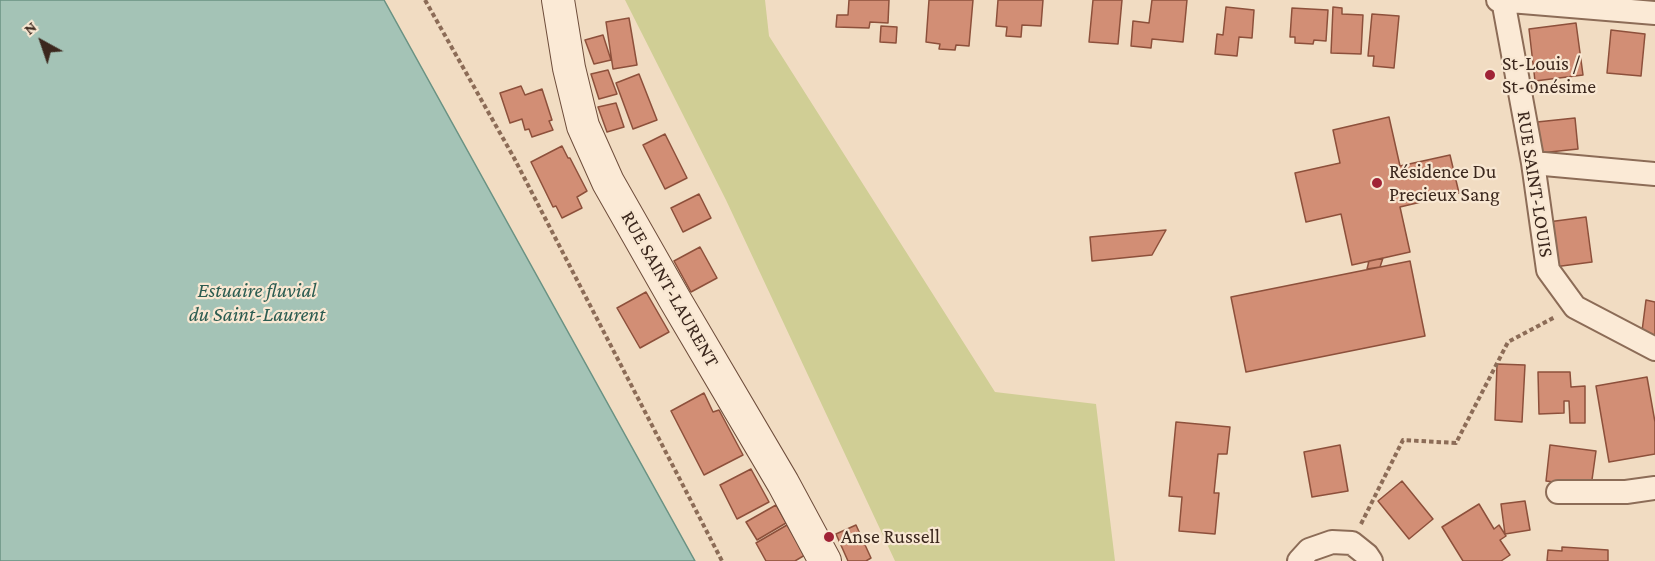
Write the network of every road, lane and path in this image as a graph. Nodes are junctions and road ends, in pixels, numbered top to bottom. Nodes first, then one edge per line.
1 (424, 0) edge
2 (558, 0) edge
3 (1501, 0) edge
4 (1655, 13) edge
5 (1533, 163) junction
6 (1655, 174) edge
7 (1575, 307) junction
8 (1655, 350) edge
9 (1655, 488) edge
10 (1558, 492) dead end
11 (1352, 543) junction
12 (722, 561) edge
13 (825, 561) edge
14 (1299, 561) edge
15 (1371, 561) edge

1 - 12 path
2 - 13 street, RUE SAINT-LAURENT
3 - 4 street
3 - 5 street, RUE SAINT-LOUIS
5 - 6 street
5 - 7 street, RUE SAINT-LOUIS
7 - 8 street, RUE SAINT-LOUIS
7 - 11 path
9 - 10 street
11 - 14 street
11 - 15 street

